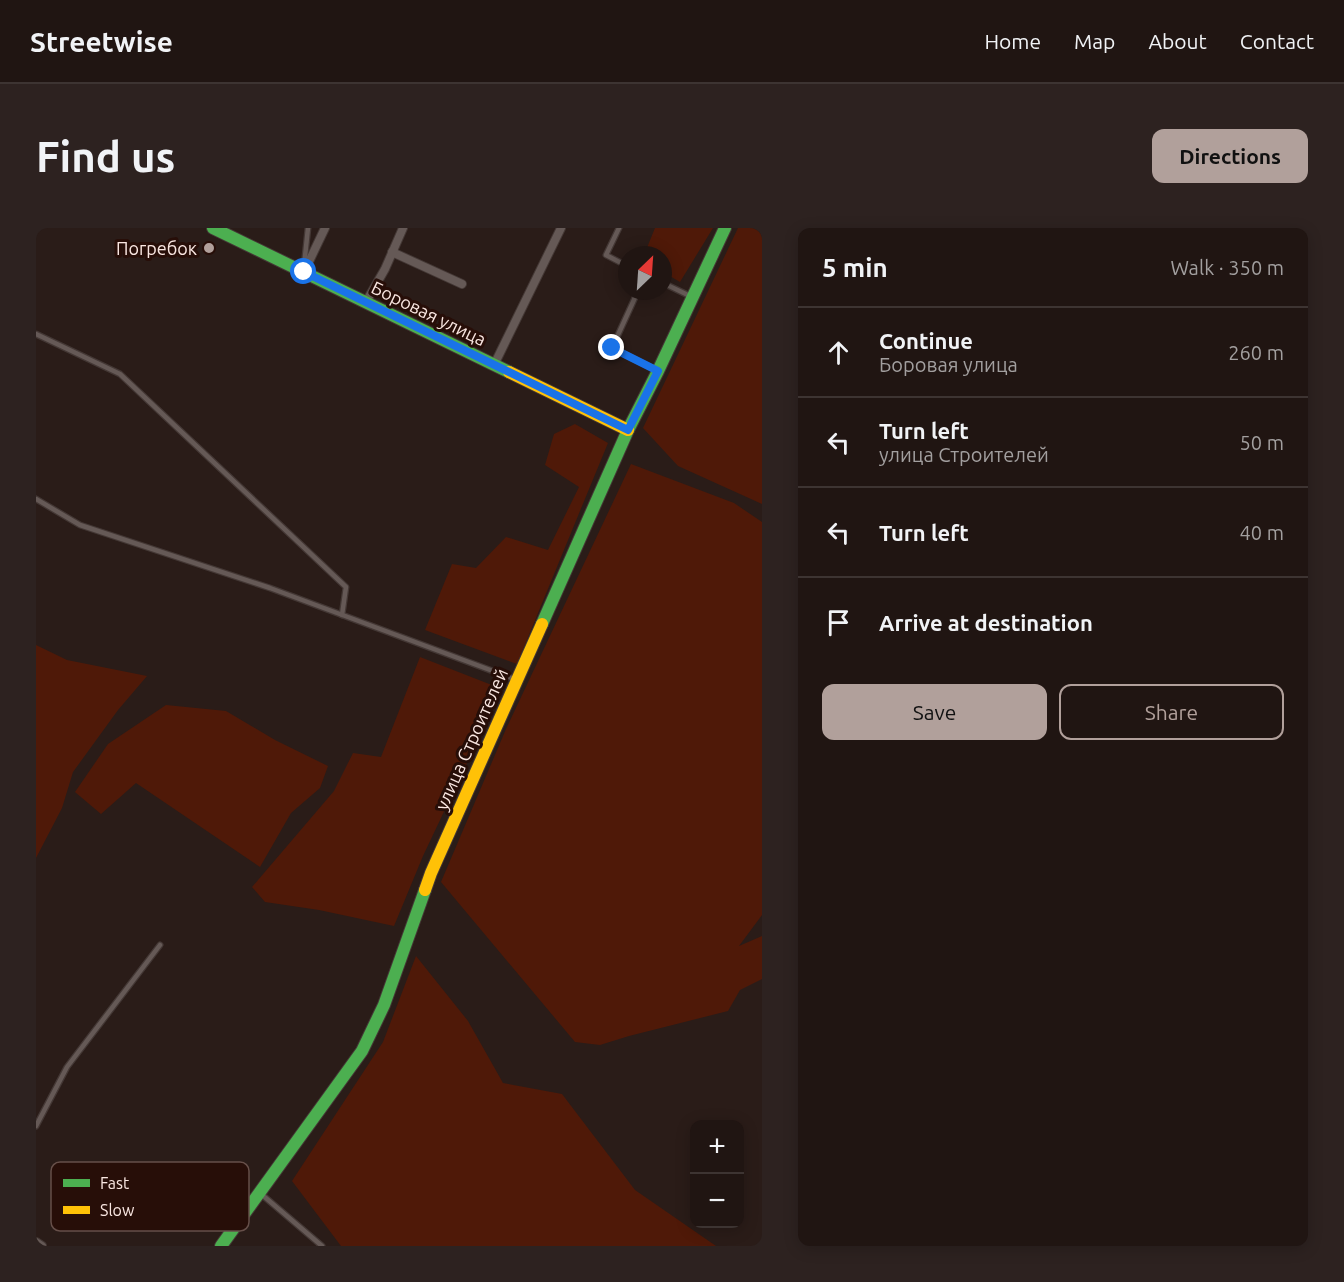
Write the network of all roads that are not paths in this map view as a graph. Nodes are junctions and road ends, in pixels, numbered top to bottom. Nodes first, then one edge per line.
1 (213, 228) edge
2 (308, 228) edge
3 (325, 228) edge
4 (403, 228) edge
5 (561, 228) edge
6 (619, 228) edge
7 (725, 228) edge
8 (392, 252) junction
9 (618, 261) edge
10 (304, 272) junction
11 (462, 284) dead end
12 (672, 287) edge
13 (692, 297) junction
14 (634, 300) edge
15 (366, 302) junction
16 (36, 334) edge
17 (494, 364) junction
18 (658, 371) junction
19 (628, 430) junction
20 (36, 499) edge
21 (342, 615) junction
22 (517, 680) junction
23 (160, 945) dead end
24 (36, 1126) edge
25 (260, 1193) junction
26 (249, 1208) edge
27 (232, 1231) edge
28 (36, 1242) edge
29 (42, 1246) edge
30 (221, 1246) edge
31 (321, 1246) edge

1 - 10 street, Боровая улица
2 - 10 lane
3 - 10 street
4 - 8 street
5 - 17 street
6 - 9 lane
7 - 13 street, улица Строителей
8 - 11 street
8 - 15 street
10 - 15 street, Боровая улица
12 - 13 lane
13 - 18 street, улица Строителей
14 - 18 lane
15 - 17 street, Боровая улица
16 - 21 lane
17 - 19 street, Боровая улица
18 - 19 street, улица Строителей
19 - 22 street, улица Строителей
20 - 21 lane
21 - 22 lane
22 - 25 street, улица Строителей
23 - 24 lane
25 - 26 street, улица Строителей
25 - 31 lane
27 - 30 street, улица Строителей
28 - 29 street

